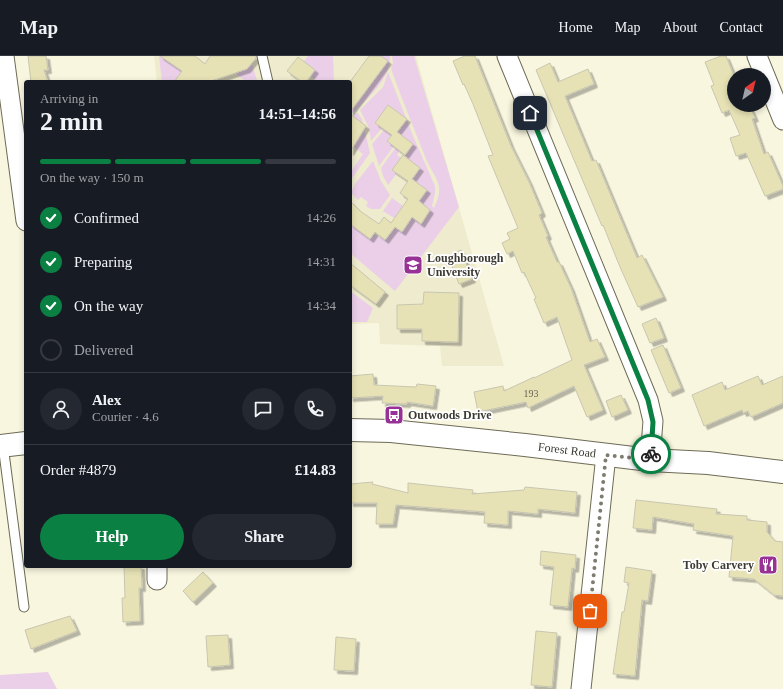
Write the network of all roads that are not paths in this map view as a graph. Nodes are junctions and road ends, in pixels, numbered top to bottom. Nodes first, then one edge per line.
1 (4, 56) edge
2 (262, 56) edge
3 (507, 56) edge
4 (757, 56) edge
5 (268, 80) edge
6 (783, 120) edge
7 (24, 206) edge
8 (352, 430) edge
9 (24, 443) edge
10 (1, 445) edge
11 (606, 455) junction
12 (650, 460) junction
13 (783, 472) edge
14 (24, 607) dead end
15 (581, 689) edge

1 - 7 street
2 - 5 lane
3 - 12 street
4 - 6 street
8 - 11 street, Forest Road
9 - 10 street
10 - 14 lane
11 - 12 street, Forest Road
11 - 15 street
12 - 13 street, Forest Road

